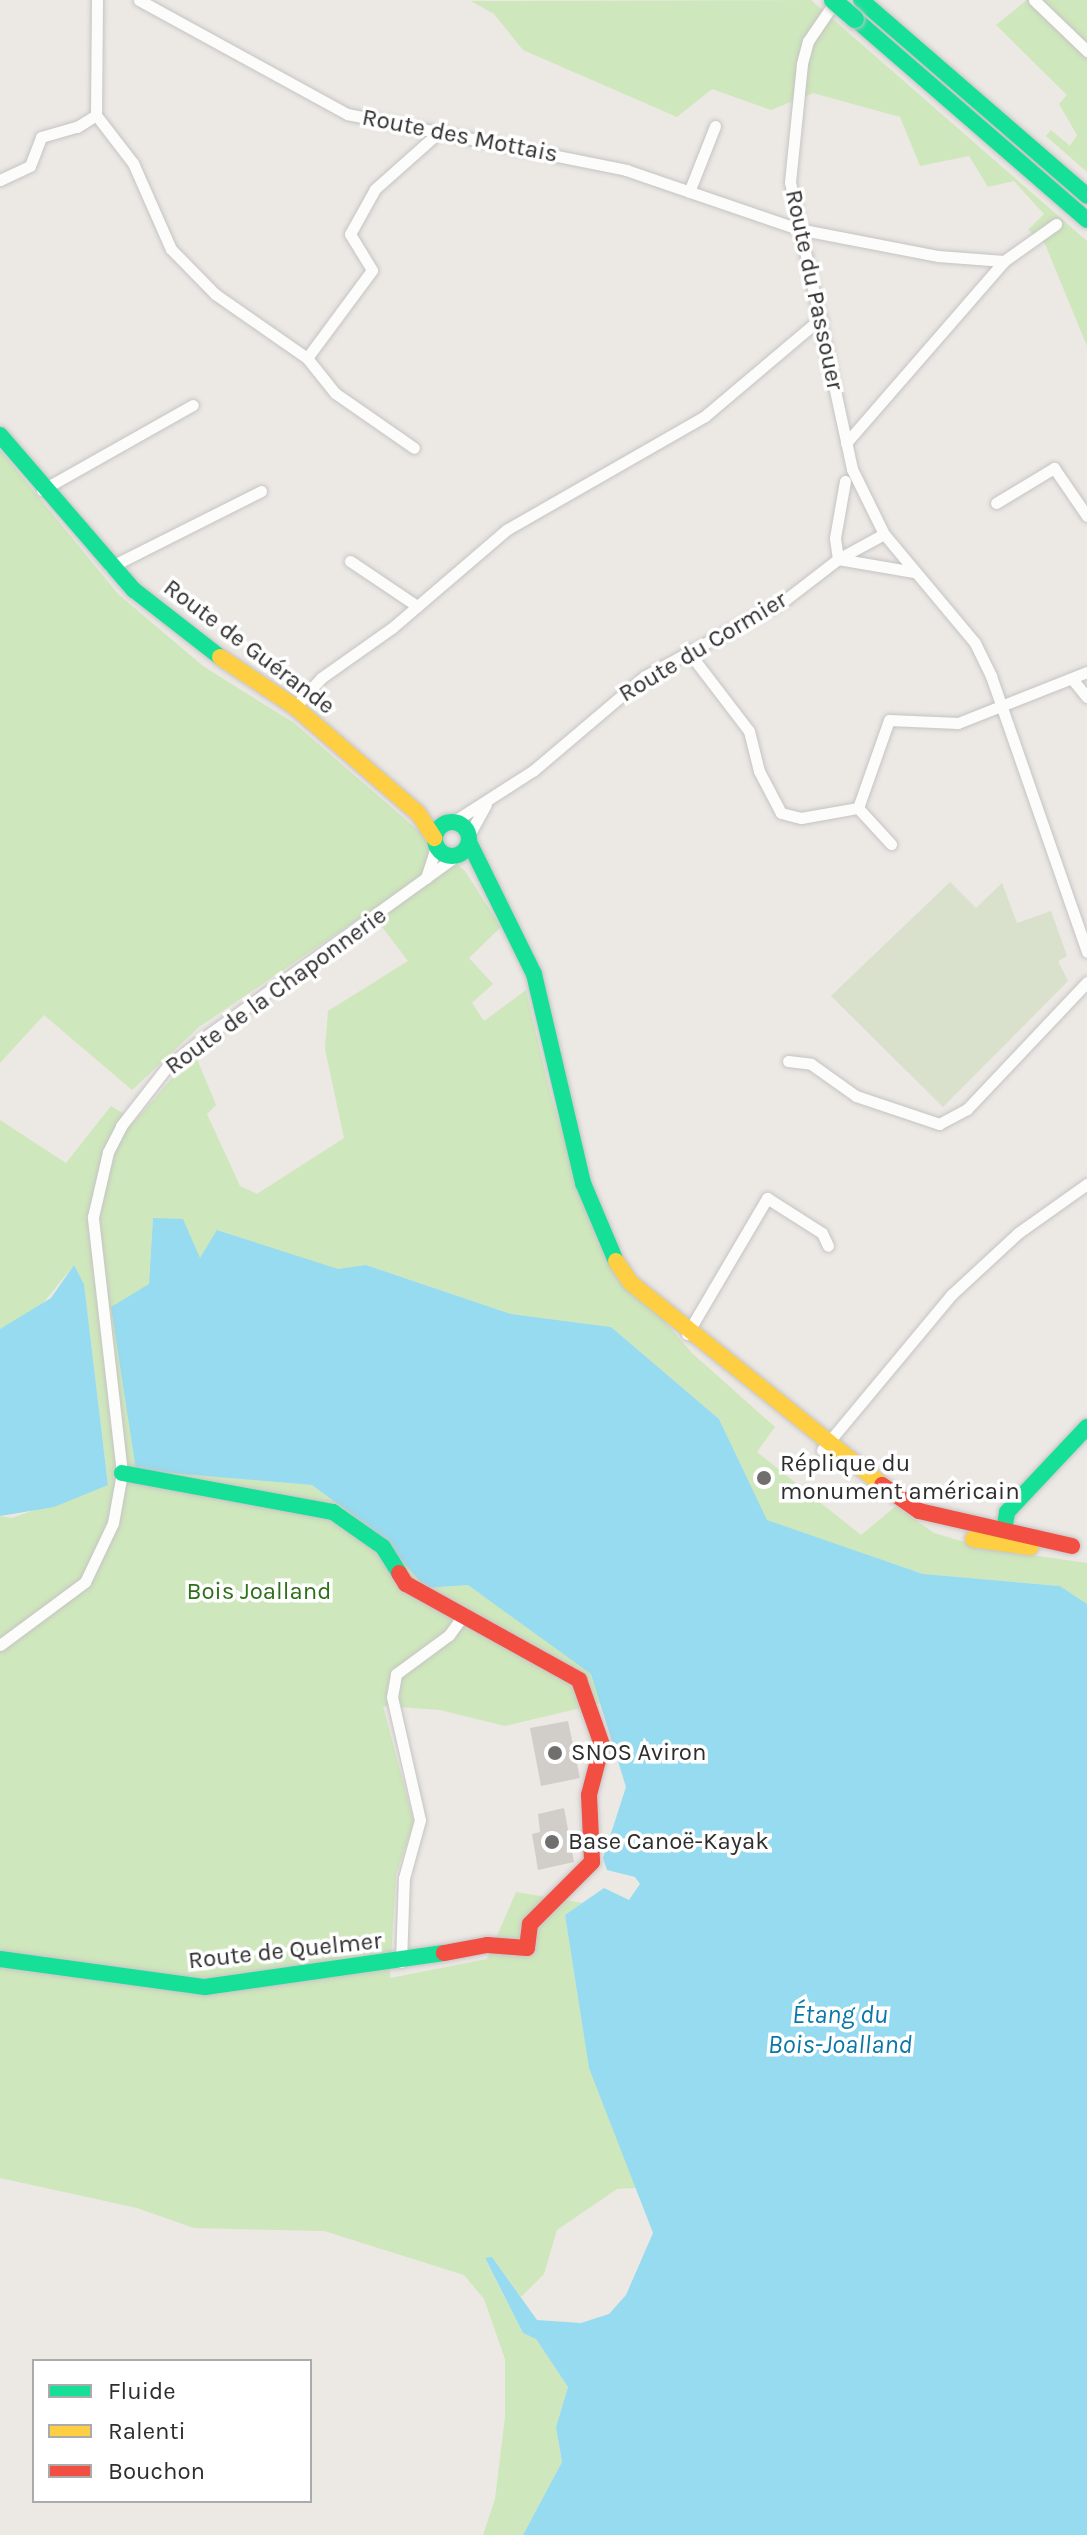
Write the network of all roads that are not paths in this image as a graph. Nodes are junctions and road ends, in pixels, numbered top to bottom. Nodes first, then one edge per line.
1 (97, 0) edge
2 (139, 0) edge
3 (835, 0) edge
4 (1034, 0) edge
5 (862, 8) edge
6 (1087, 51) edge
7 (96, 115) junction
8 (715, 126) dead end
9 (438, 133) junction
10 (0, 180) edge
11 (689, 192) junction
12 (1087, 196) edge
13 (1087, 220) edge
14 (1056, 224) dead end
15 (798, 229) junction
16 (1004, 261) junction
17 (821, 318) junction
18 (307, 358) junction
19 (193, 405) dead end
20 (0, 435) edge
21 (846, 443) junction
22 (414, 448) dead end
23 (845, 481) dead end
24 (42, 490) junction
25 (261, 491) dead end
26 (996, 503) dead end
27 (1087, 516) edge
28 (884, 534) junction
29 (838, 559) junction
30 (350, 561) dead end
31 (110, 567) junction
32 (914, 572) junction
33 (417, 606) junction
34 (687, 650) junction
35 (1087, 672) edge
36 (1073, 680) junction
37 (1087, 697) edge
38 (295, 707) junction
39 (1001, 707) junction
40 (487, 802) junction
41 (858, 808) junction
42 (442, 832) junction
43 (891, 844) dead end
44 (463, 847) junction
45 (424, 882) junction
46 (1083, 926) edge
47 (1087, 952) edge
48 (1087, 982) edge
49 (788, 1061) dead end
50 (1087, 1184) edge
51 (828, 1246) dead end
52 (687, 1334) junction
53 (726, 1364) junction
54 (1087, 1427) edge
55 (825, 1447) junction
56 (122, 1473) junction
57 (1012, 1507) junction
58 (973, 1534) junction
59 (1006, 1538) junction
60 (1080, 1547) edge
61 (463, 1616) junction
62 (0, 1645) edge
63 (0, 1959) edge
64 (401, 1962) junction

1 - 7 street
2 - 9 street, Route des Mottais
3 - 5 main road, bridge
3 - 15 street, Route du Passouer
4 - 6 street
5 - 12 main road
5 - 13 main road
7 - 10 street
7 - 18 street
8 - 11 street
9 - 11 street, Route des Mottais
9 - 18 street
11 - 15 street, Route des Mottais
14 - 16 street
15 - 16 street, Route des Mottais
15 - 17 street, Route du Passouer
16 - 21 street
17 - 21 street, Route du Passouer
17 - 33 street
18 - 22 street
19 - 24 street
20 - 24 main road, Route de Guérande
21 - 28 street, Route du Passouer
23 - 29 street
24 - 31 main road, Route de Guérande
25 - 31 street
26 - 27 street
28 - 29 street, Route du Cormier
28 - 32 street, Route du Passouer
29 - 32 street
29 - 34 street, Route du Cormier
30 - 33 street
31 - 38 main road, Route de Guérande
32 - 39 street, Route du Passouer
33 - 38 street
34 - 40 street, Route du Cormier
34 - 41 street
35 - 36 street
36 - 37 street
36 - 39 street
38 - 42 main road, Route de Guérande
39 - 41 street
39 - 46 street, Route du Passouer
40 - 42 street, Route du Cormier
40 - 44 street
41 - 43 street
42 - 44 main road
42 - 44 main road
42 - 45 street
44 - 45 street, Route de la Chaponnerie
44 - 52 main road
45 - 56 street, Route de la Chaponnerie
46 - 47 street, Route du Passouer
48 - 49 street
50 - 55 street
51 - 52 street
52 - 53 main road
53 - 55 main road
53 - 55 main road
54 - 57 main road
55 - 58 main road
56 - 61 main road
56 - 62 street, Route de la Chaponnerie
57 - 58 main road
57 - 59 main road
58 - 59 main road
59 - 60 main road
61 - 64 street
61 - 64 main road, Route de Quelmer
63 - 64 main road, Route de Quelmer

